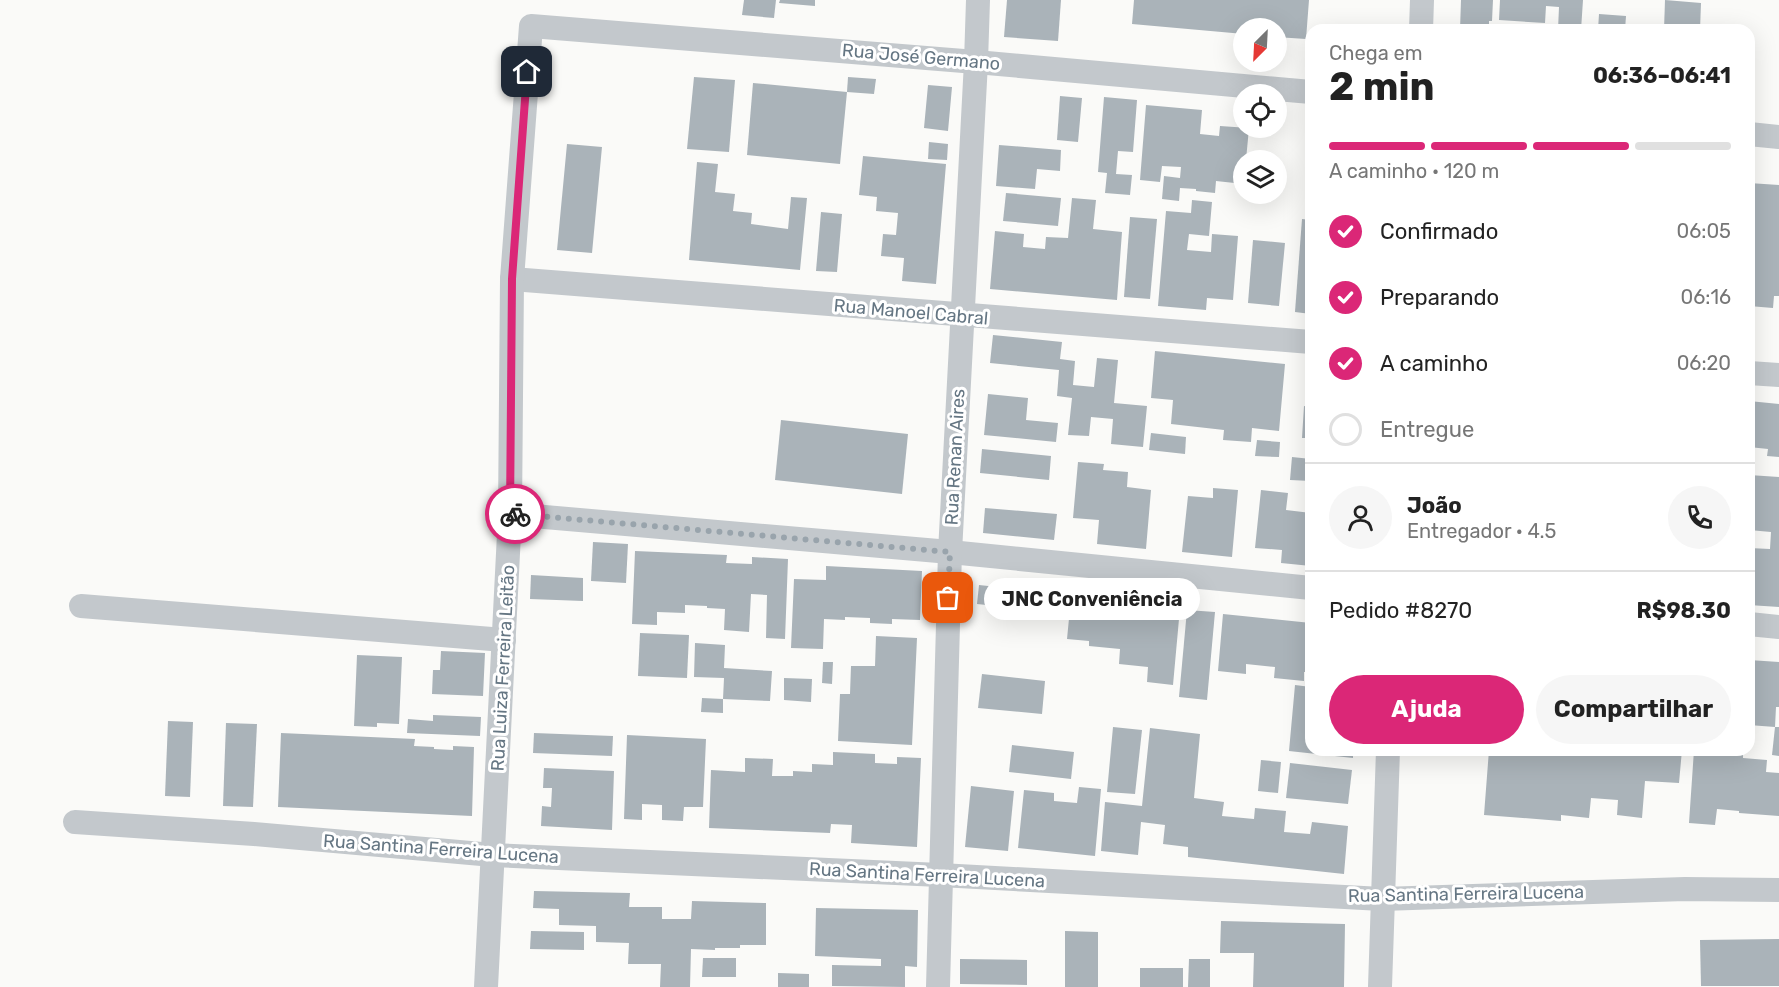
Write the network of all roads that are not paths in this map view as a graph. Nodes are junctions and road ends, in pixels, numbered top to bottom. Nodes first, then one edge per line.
1 (978, 0) edge
2 (1422, 0) edge
3 (1421, 24) edge
4 (531, 26) joint
5 (976, 62) junction
6 (1305, 92) edge
7 (1755, 135) edge
8 (1779, 137) edge
9 (512, 279) junction
10 (962, 316) junction
11 (1305, 342) edge
12 (1755, 373) edge
13 (1779, 375) edge
14 (510, 514) junction
15 (950, 552) junction
16 (1305, 587) edge
17 (81, 606) dead end
18 (1755, 625) edge
19 (1779, 627) edge
20 (504, 640) junction
21 (1388, 756) edge
22 (75, 822) dead end
23 (494, 855) junction
24 (940, 875) junction
25 (1779, 890) edge
26 (1382, 899) junction
27 (486, 987) edge
28 (938, 987) edge
29 (1380, 987) edge

1 - 5 street, Rua Renan Aires
2 - 3 street
4 - 5 street, Rua José Germano
4 - 9 street, Rua Luiza Ferreira Leitão
5 - 6 street, Rua José Germano
5 - 10 street, Rua Renan Aires
7 - 8 street
9 - 10 street, Rua Manoel Cabral
9 - 14 street, Rua Luiza Ferreira Leitão
10 - 11 street, Rua Manoel Cabral
10 - 15 street, Rua Renan Aires
12 - 13 street
14 - 15 street
14 - 20 street, Rua Luiza Ferreira Leitão
15 - 16 street
15 - 24 street, Rua Renan Aires
17 - 20 street
18 - 19 street
20 - 23 street, Rua Luiza Ferreira Leitão
21 - 26 street
22 - 23 street, Rua Santina Ferreira Lucena
23 - 24 street, Rua Santina Ferreira Lucena
23 - 27 street, Rua Luiza Ferreira Leitão
24 - 26 street, Rua Santina Ferreira Lucena
24 - 28 street, Rua Renan Aires
25 - 26 street, Rua Santina Ferreira Lucena
26 - 29 street

